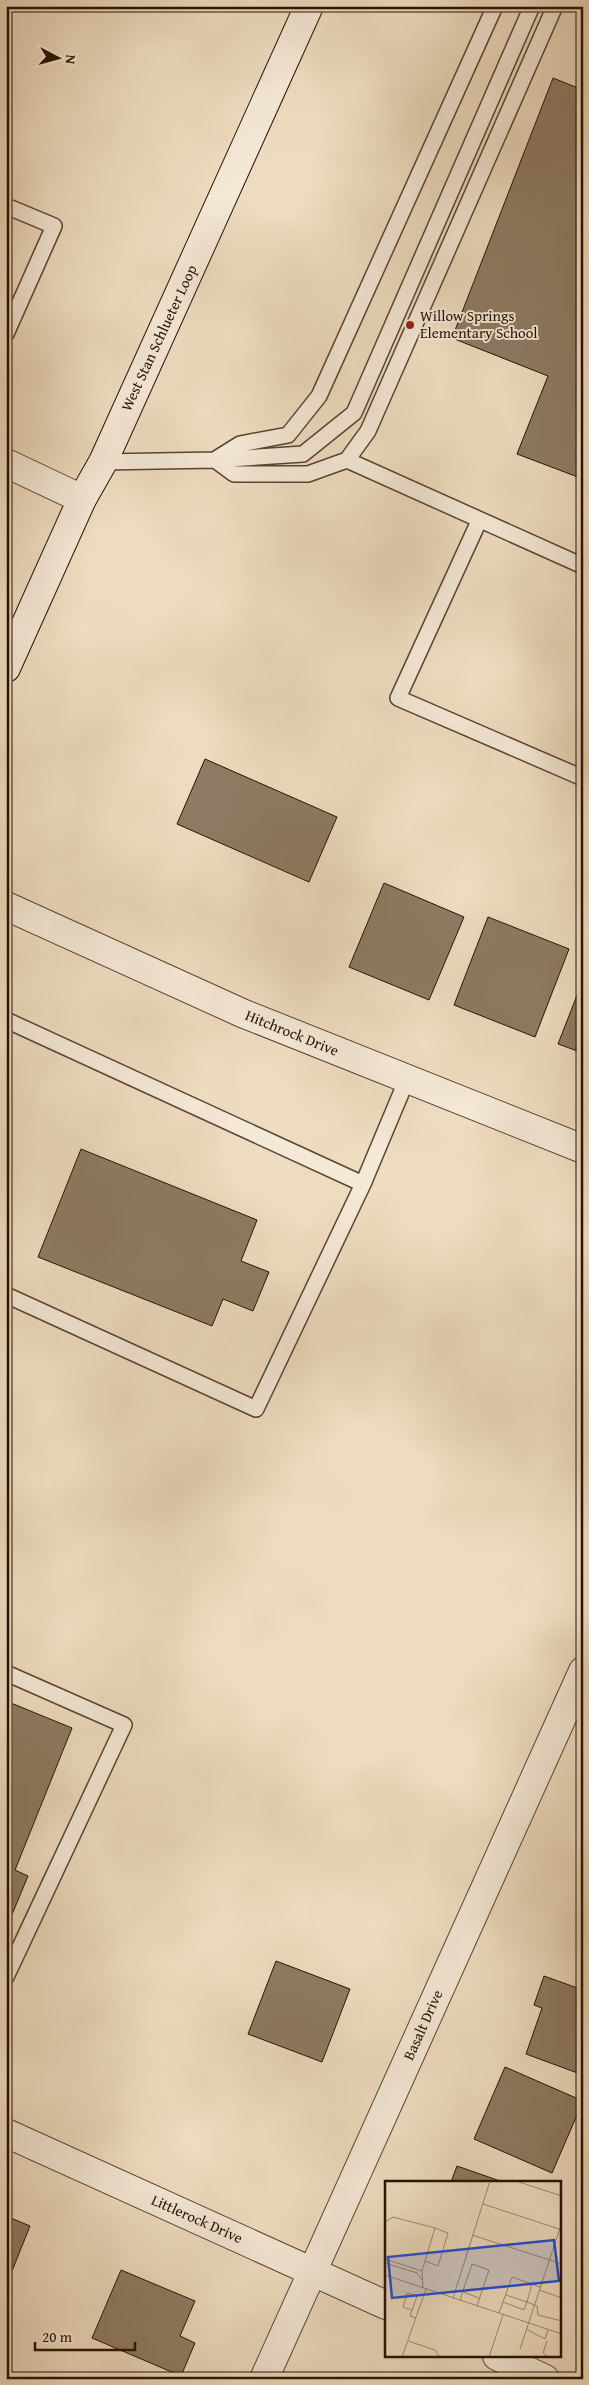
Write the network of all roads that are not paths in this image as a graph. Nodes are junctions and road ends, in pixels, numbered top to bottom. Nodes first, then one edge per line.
1 (310, 6) edge
2 (495, 6) edge
3 (532, 6) edge
4 (555, 6) edge
5 (6, 206) edge
6 (6, 334) edge
7 (215, 460) junction
8 (347, 460) junction
9 (103, 462) junction
10 (6, 463) edge
11 (82, 499) junction
12 (479, 521) junction
13 (583, 566) edge
14 (6, 668) edge
15 (583, 778) edge
16 (6, 906) edge
17 (6, 1020) edge
18 (407, 1079) junction
19 (583, 1149) edge
20 (363, 1184) junction
21 (6, 1295) edge
22 (583, 1671) edge
23 (6, 1673) edge
24 (6, 1977) edge
25 (6, 2133) edge
26 (312, 2270) junction
27 (385, 2305) edge
28 (501, 2358) edge
29 (264, 2379) edge
30 (545, 2379) edge

1 - 9 street, West Stan Schlueter Loop
2 - 7 lane
3 - 7 lane
4 - 8 lane
5 - 6 lane
7 - 8 lane
7 - 9 lane
8 - 12 lane
9 - 11 street, West Stan Schlueter Loop
10 - 11 street
11 - 14 street, West Stan Schlueter Loop
12 - 13 lane
12 - 15 lane
16 - 18 street, Hitchrock Drive
17 - 20 lane
18 - 19 street, Hitchrock Drive
18 - 20 lane
20 - 21 lane
22 - 26 street, Basalt Drive
23 - 24 lane
25 - 26 street, Littlerock Drive
26 - 27 street, Littlerock Drive
26 - 29 street, Basalt Drive
28 - 30 street

